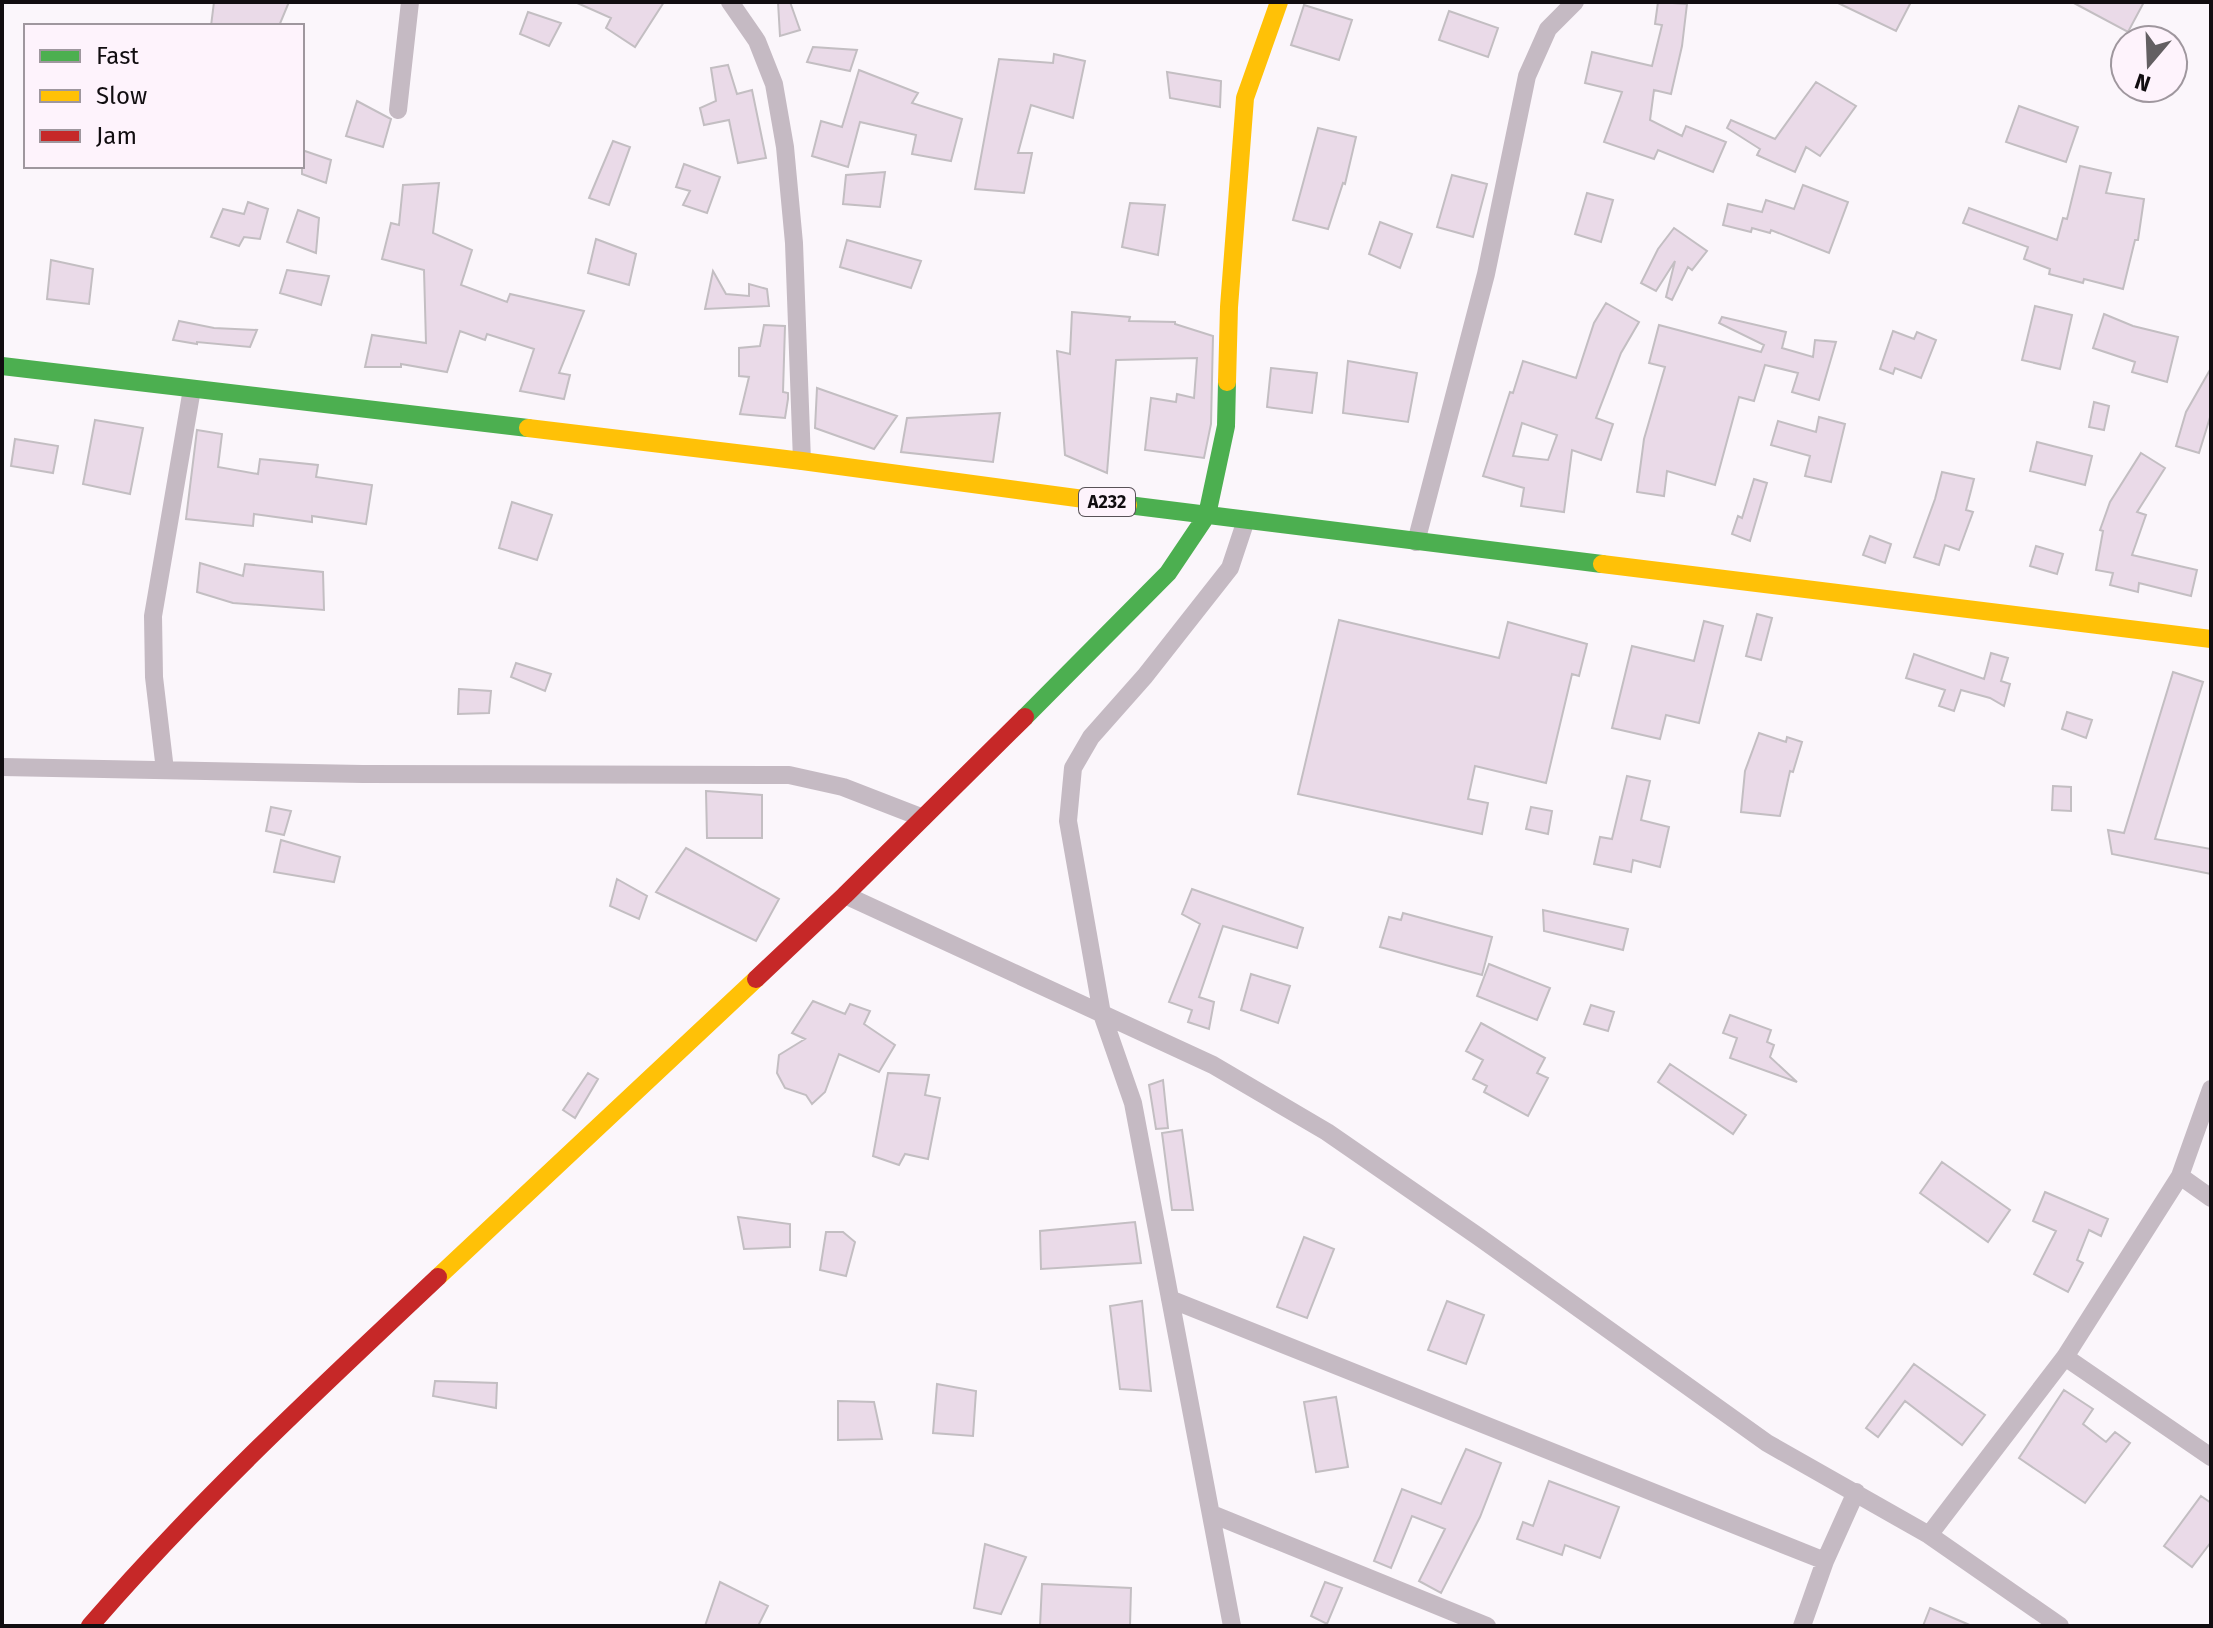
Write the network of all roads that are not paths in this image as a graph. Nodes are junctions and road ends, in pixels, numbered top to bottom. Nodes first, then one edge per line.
1 (410, 2) edge
2 (730, 2) edge
3 (1279, 2) edge
4 (1575, 2) edge
5 (398, 110) dead end
6 (2, 366) edge
7 (192, 389) junction
8 (802, 461) junction
9 (1207, 515) junction
10 (1246, 520) junction
11 (1416, 542) junction
12 (2211, 639) edge
13 (2, 767) edge
14 (165, 770) junction
15 (923, 818) junction
16 (845, 895) junction
17 (1102, 1014) junction
18 (2211, 1089) edge
19 (2180, 1176) junction
20 (2211, 1198) edge
21 (1170, 1299) junction
22 (2065, 1357) junction
23 (2211, 1457) edge
24 (1856, 1492) junction
25 (1212, 1514) junction
26 (1929, 1535) junction
27 (1825, 1561) junction
28 (90, 1626) edge
29 (1232, 1626) edge
30 (1487, 1626) edge
31 (1802, 1626) edge
32 (2060, 1626) edge

1 - 5 street
2 - 8 street
3 - 9 main road
4 - 11 street
6 - 7 main road, A232
7 - 8 main road, A232
7 - 14 street
8 - 9 main road, A232
9 - 10 main road, A232
9 - 15 main road
10 - 11 main road, A232
10 - 17 street
11 - 12 main road, A232
13 - 14 street
14 - 15 street
15 - 16 main road
16 - 17 street
16 - 28 main road
17 - 21 street
17 - 24 street
18 - 19 street
19 - 20 street
19 - 22 street
21 - 25 street
21 - 27 street
22 - 23 street
22 - 26 street
24 - 26 street
24 - 27 street
25 - 29 street
25 - 30 street
26 - 32 street
27 - 31 street

